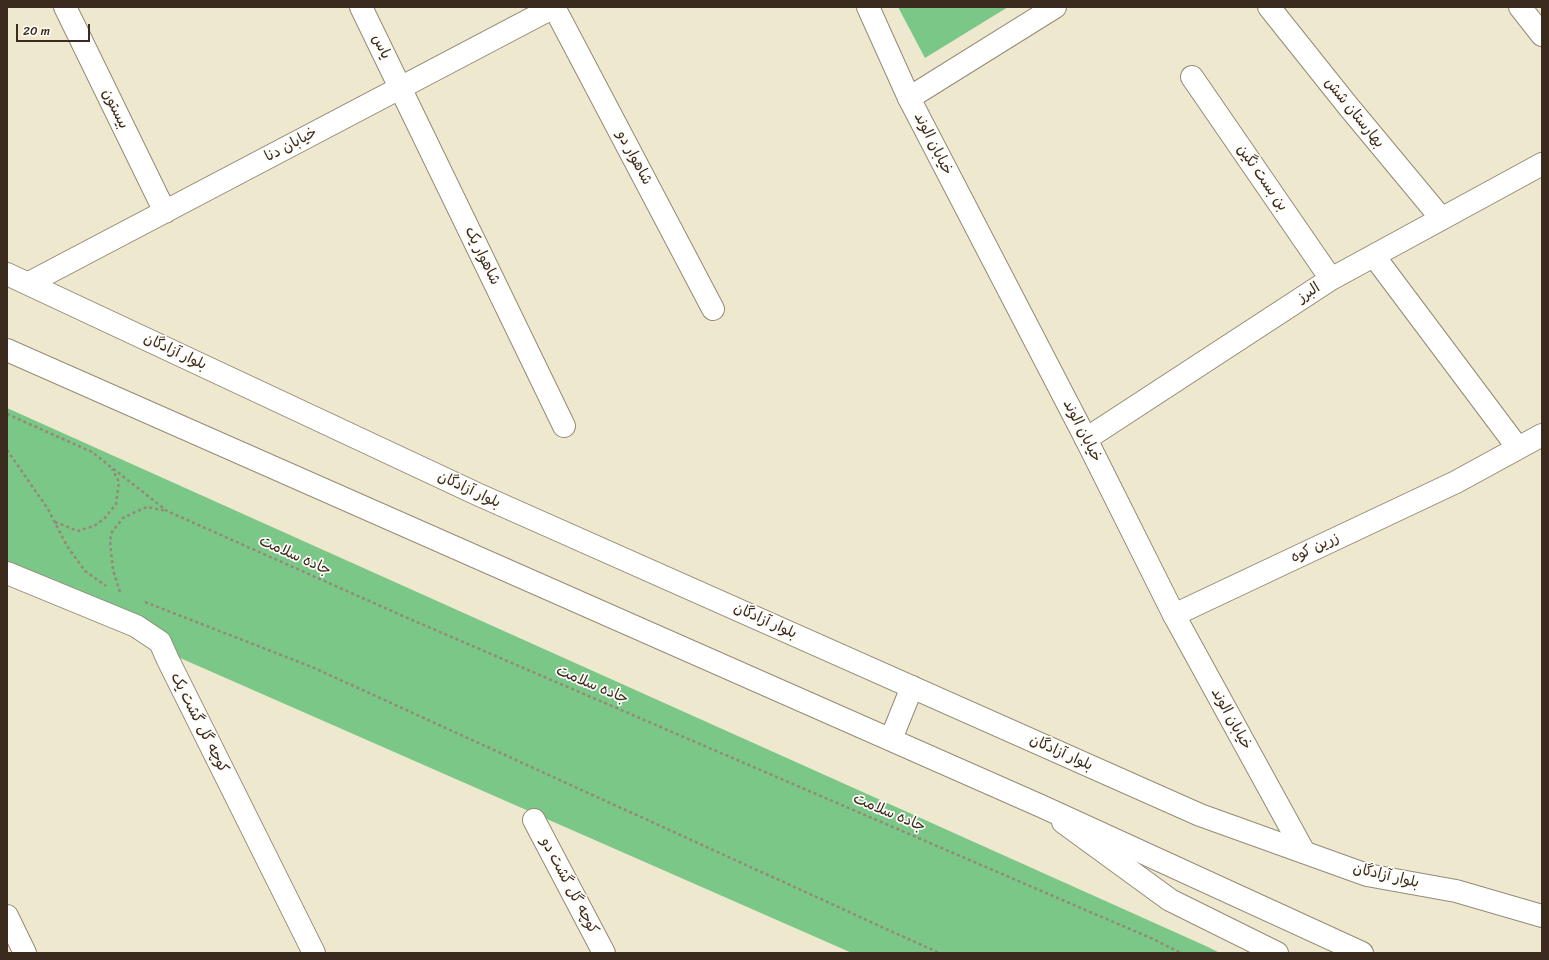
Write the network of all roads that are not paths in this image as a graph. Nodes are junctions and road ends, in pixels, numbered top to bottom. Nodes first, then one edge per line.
1 (65, 7) edge
2 (361, 7) edge
3 (554, 7) edge
4 (868, 7) edge
5 (1055, 7) edge
6 (1269, 7) edge
7 (1520, 7) edge
8 (1542, 34) edge
9 (1192, 77) dead end
10 (401, 87) junction
11 (909, 98) junction
12 (1542, 164) edge
13 (165, 212) junction
14 (1441, 218) junction
15 (1374, 256) junction
16 (7, 274) edge
17 (1331, 279) junction
18 (29, 284) junction
19 (713, 309) dead end
20 (7, 350) edge
21 (564, 426) dead end
22 (1542, 435) edge
23 (1086, 439) junction
24 (1518, 448) junction
25 (7, 573) edge
26 (1174, 615) junction
27 (912, 687) junction
28 (891, 739) junction
29 (1042, 806) junction
30 (534, 820) dead end
31 (1304, 852) junction
32 (7, 916) edge
33 (1542, 916) edge
34 (25, 953) edge
35 (314, 953) edge
36 (604, 953) edge
37 (1277, 953) edge
38 (1362, 953) edge

1 - 13 street, بیستون
2 - 10 street, یاس
3 - 10 street, خیابان دنا
3 - 19 street, شاهوار دو
4 - 11 street, خیابان الوند
5 - 11 street
6 - 14 street, بهارستان شش
7 - 8 street
9 - 17 street, بن بست نگین
10 - 13 street, خیابان دنا
10 - 21 street, شاهوار یک
11 - 23 street, خیابان الوند
12 - 14 street, البرز
13 - 18 street, خیابان دنا
14 - 15 street, البرز
15 - 17 street, البرز
15 - 24 street
16 - 18 street, بلوار آزادگان
17 - 23 street, البرز
18 - 27 street, بلوار آزادگان
20 - 28 street
22 - 24 street, زرین کوه
23 - 26 street, خیابان الوند
24 - 26 street, زرین کوه
25 - 35 street, کوچه گل گشت یک
26 - 31 street, خیابان الوند
27 - 28 street
27 - 31 street, بلوار آزادگان
28 - 29 street
29 - 37 street
29 - 38 street
30 - 36 street, کوچه گل گشت دو
31 - 33 street, بلوار آزادگان
32 - 34 street

